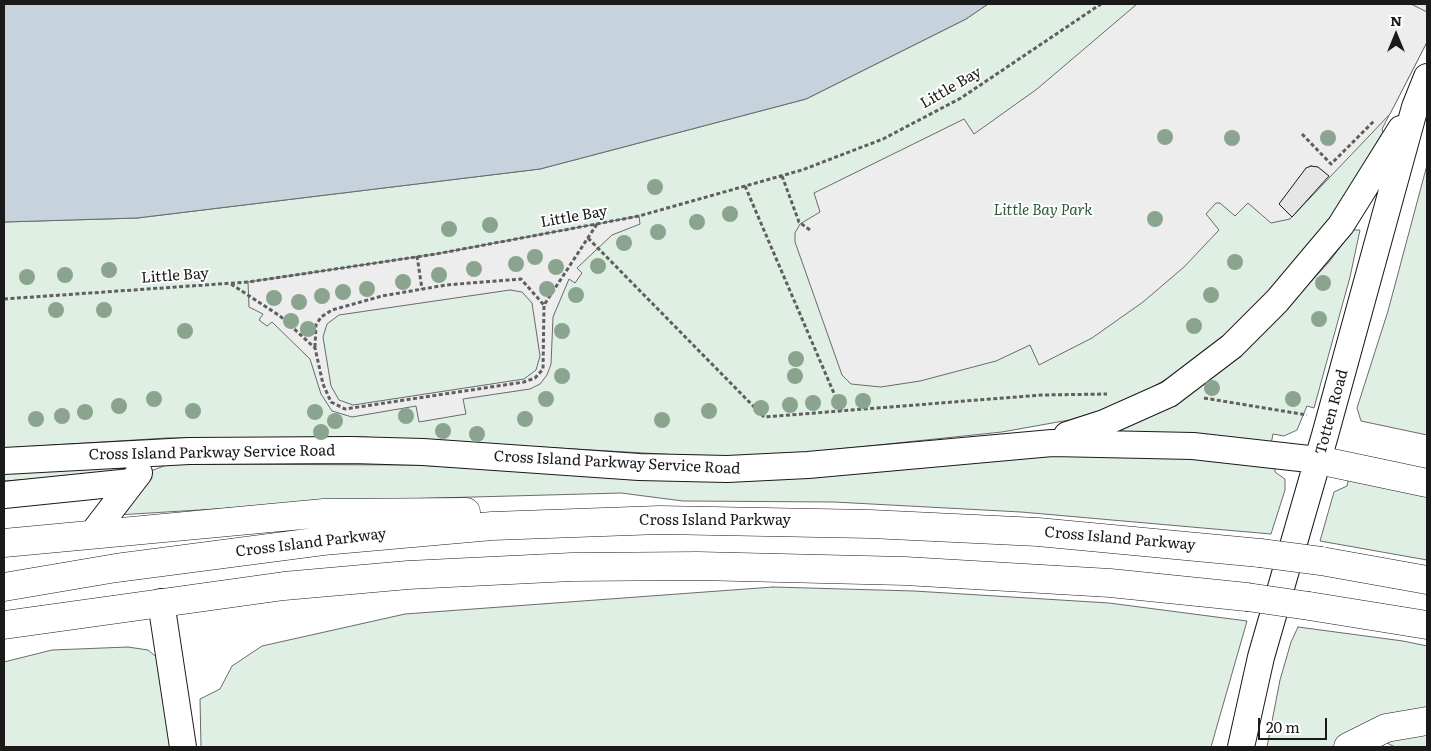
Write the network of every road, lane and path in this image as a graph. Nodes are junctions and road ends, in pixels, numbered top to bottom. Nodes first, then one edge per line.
1 (1101, 4) edge
2 (1427, 77) edge
3 (1415, 107) junction
4 (1380, 114) dead end
5 (1302, 134) dead end
6 (782, 176) junction
7 (745, 186) junction
8 (597, 224) junction
9 (810, 230) dead end
10 (588, 238) junction
11 (417, 256) junction
12 (230, 284) junction
13 (422, 289) junction
14 (4, 299) edge
15 (544, 305) junction
16 (314, 348) junction
17 (1114, 394) dead end
18 (1203, 398) dead end
19 (842, 412) junction
20 (1313, 416) dead end
21 (1013, 445) junction
22 (154, 452) junction
23 (1318, 460) junction
24 (4, 461) edge
25 (131, 482) junction
26 (1427, 483) edge
27 (4, 495) edge
28 (702, 520) junction
29 (93, 533) junction
30 (4, 543) edge
31 (1427, 580) edge
32 (4, 587) edge
33 (161, 602) junction
34 (4, 625) edge
35 (1427, 626) edge
36 (4, 640) edge
37 (1427, 721) edge
38 (183, 747) edge
39 (1241, 747) edge
40 (1348, 747) edge

1 - 6 path, Little Bay
2 - 3 street, Totten Road
3 - 21 street
3 - 23 street, Totten Road
4 - 5 path
6 - 7 path, Little Bay
6 - 9 path
7 - 8 path, Little Bay
7 - 19 path
8 - 10 path
8 - 11 path, Little Bay
10 - 15 path
10 - 19 path
11 - 12 path, Little Bay
11 - 13 path
12 - 14 path, Little Bay
12 - 16 path
13 - 15 path
13 - 16 path
15 - 16 path
17 - 19 path
18 - 20 path
21 - 22 street, Cross Island Parkway Service Road
21 - 23 street, Cross Island Parkway Service Road
22 - 24 street, Cross Island Parkway Service Road
22 - 25 street
23 - 26 highway
23 - 39 street, Totten Road
25 - 27 street
25 - 29 street
28 - 29 highway
28 - 31 highway, Cross Island Parkway, bridge
28 - 32 highway, Cross Island Parkway
29 - 30 highway
33 - 34 highway
33 - 35 highway, bridge
33 - 36 highway
33 - 38 street
37 - 40 highway

